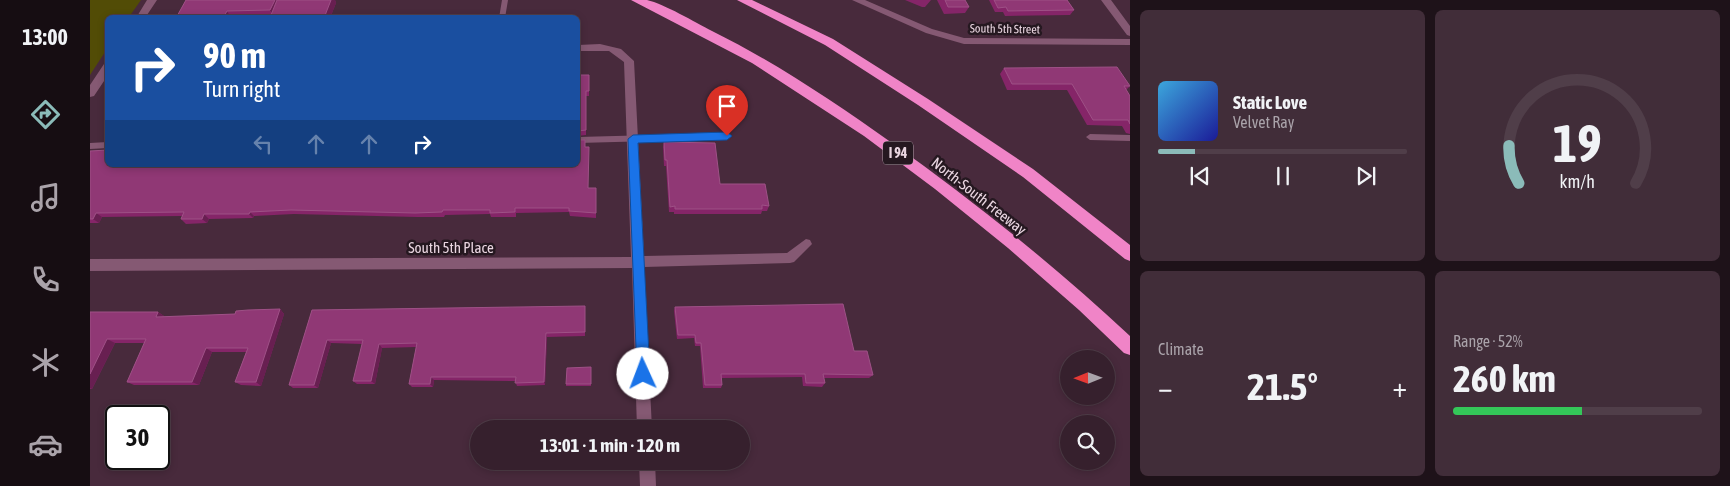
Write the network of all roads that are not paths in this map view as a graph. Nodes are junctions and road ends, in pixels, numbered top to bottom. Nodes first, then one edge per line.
1 (152, 0) edge
2 (505, 0) edge
3 (637, 0) edge
4 (743, 0) edge
5 (857, 0) edge
6 (1106, 0) edge
7 (142, 15) edge
8 (502, 15) edge
9 (1130, 34) edge
10 (1130, 42) edge
11 (580, 48) edge
12 (105, 70) edge
13 (90, 93) edge
14 (727, 136) dead end
15 (1090, 137) dead end
16 (1130, 138) edge
17 (633, 139) junction
18 (580, 140) edge
19 (90, 146) edge
20 (105, 146) edge
21 (806, 244) dead end
22 (1130, 254) edge
23 (639, 262) junction
24 (90, 265) edge
25 (1130, 347) edge
26 (645, 420) edge
27 (647, 470) edge
28 (648, 486) edge

1 - 7 street
2 - 8 lane
3 - 25 highway, North-South Freeway / I 94
4 - 22 highway
5 - 10 street, South 5th Street
6 - 9 street
11 - 17 street
12 - 13 street
14 - 17 lane
15 - 16 lane
17 - 18 lane
17 - 23 street
19 - 20 lane
21 - 23 street, South 5th Place
23 - 24 street, South 5th Place
23 - 26 street
27 - 28 street

